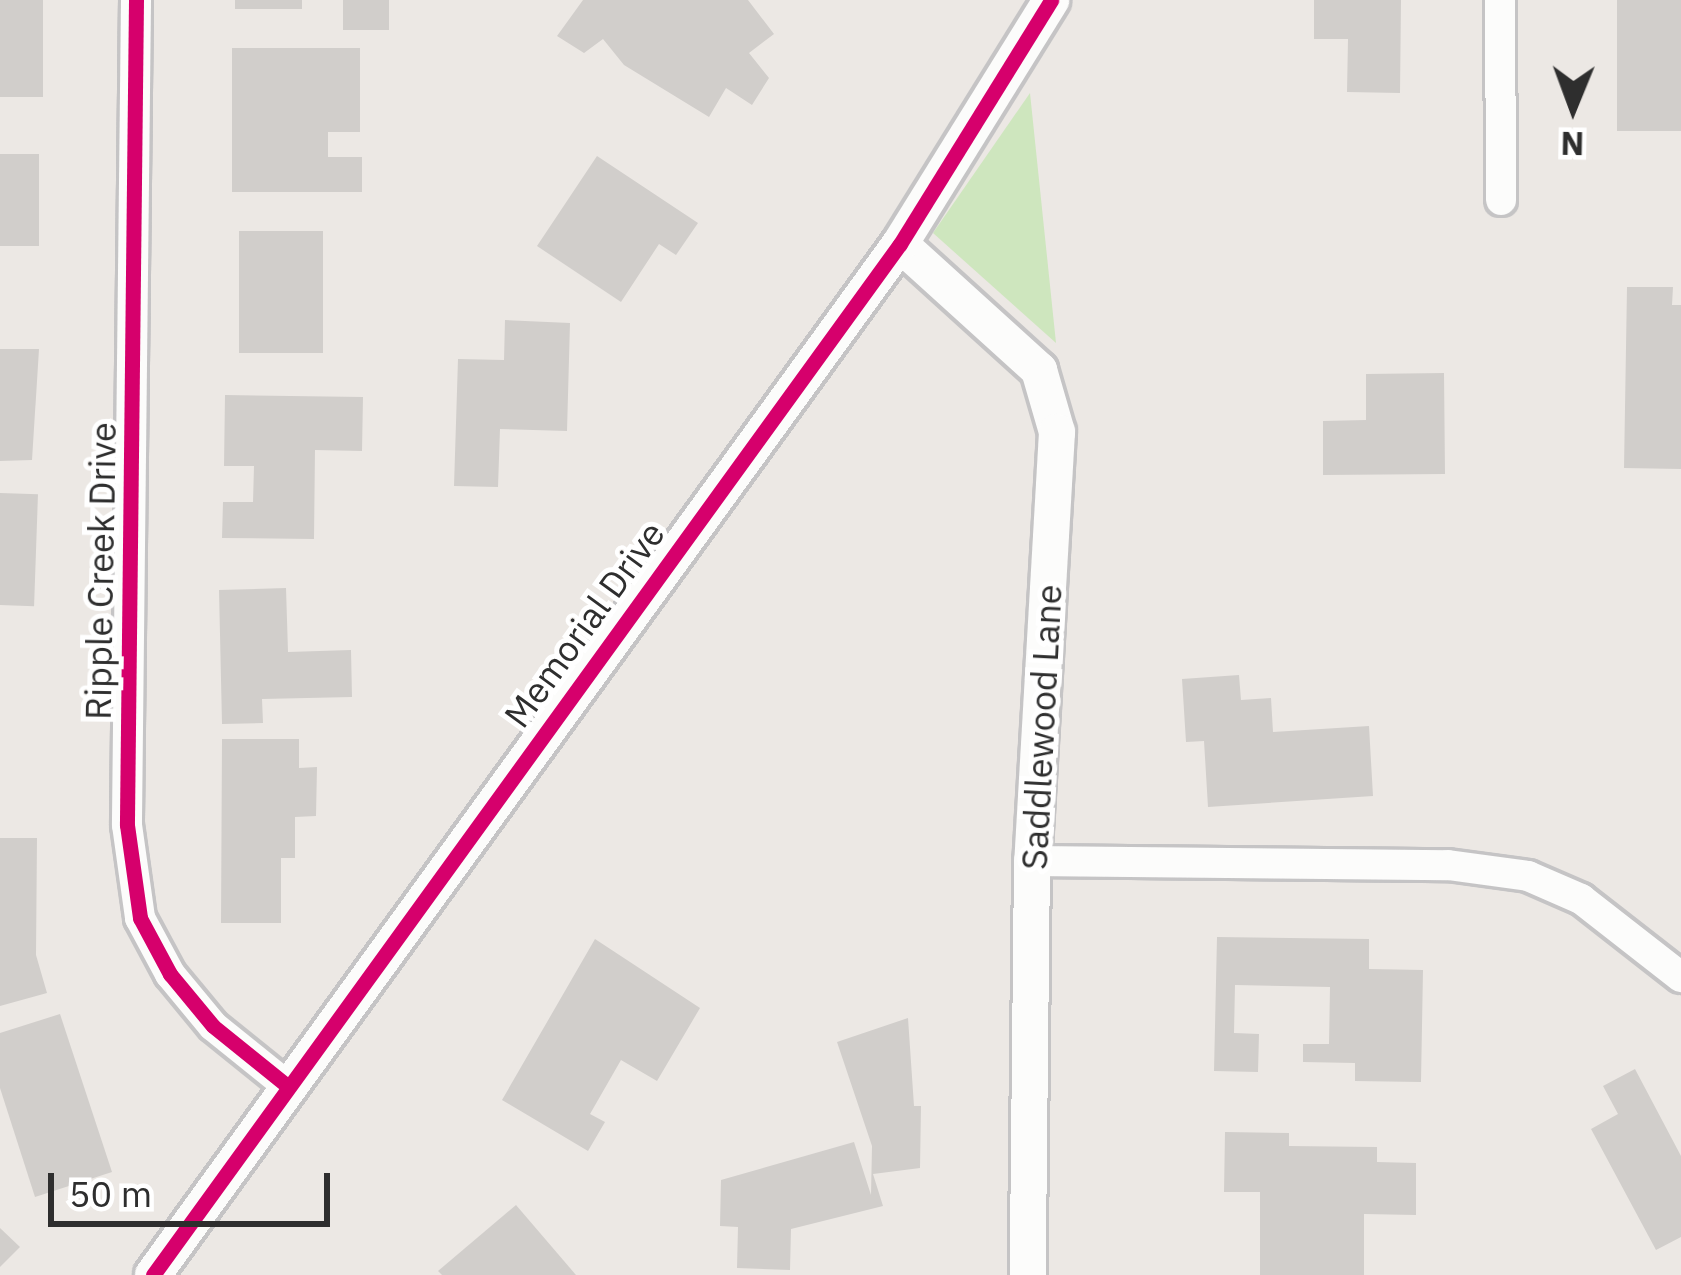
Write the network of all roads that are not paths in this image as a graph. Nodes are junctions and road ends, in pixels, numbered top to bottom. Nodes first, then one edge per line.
1 (136, 0) edge
2 (1052, 0) edge
3 (1500, 0) edge
4 (1501, 200) dead end
5 (900, 244) junction
6 (1032, 861) junction
7 (1681, 976) edge
8 (285, 1084) junction
9 (152, 1275) edge
10 (1028, 1275) edge

1 - 8 street, Ripple Creek Drive
2 - 5 street, Memorial Drive
3 - 4 street
5 - 6 street, Saddlewood Lane
5 - 8 street, Memorial Drive
6 - 7 street
6 - 10 street, Saddlewood Lane
8 - 9 street, Memorial Drive

